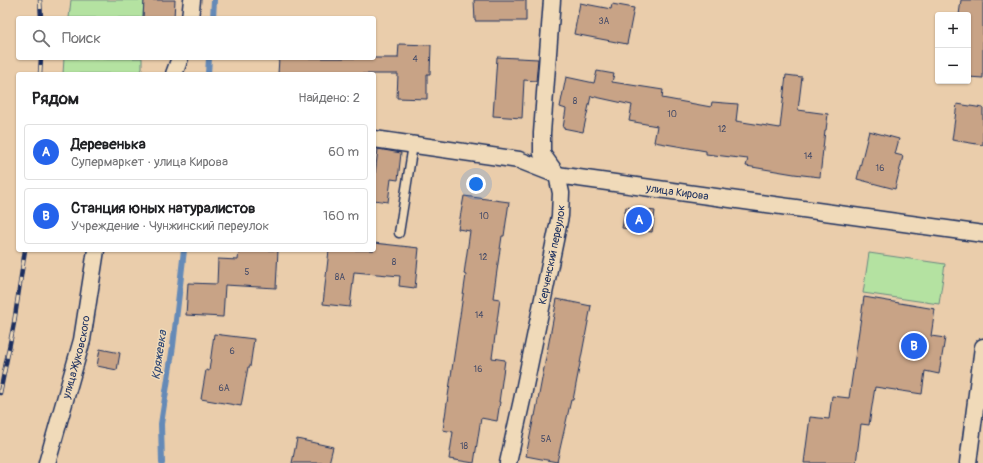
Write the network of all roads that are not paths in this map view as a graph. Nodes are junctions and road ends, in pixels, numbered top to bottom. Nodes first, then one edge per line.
1 (192, 0) edge
2 (552, 0) edge
3 (190, 16) edge
4 (179, 60) edge
5 (175, 72) edge
6 (376, 139) edge
7 (413, 145) junction
8 (557, 175) junction
9 (398, 233) dead end
10 (983, 234) edge
11 (96, 252) edge
12 (983, 346) edge
13 (47, 463) edge
14 (508, 463) edge
15 (968, 463) edge

1 - 3 street
2 - 8 street, Керченский переулок
4 - 5 street
6 - 7 street, улица Кирова
7 - 8 street, улица Кирова
7 - 9 lane
8 - 10 street, улица Кирова
8 - 14 street, Керченский переулок
11 - 13 street, улица Жуковского
12 - 15 street

